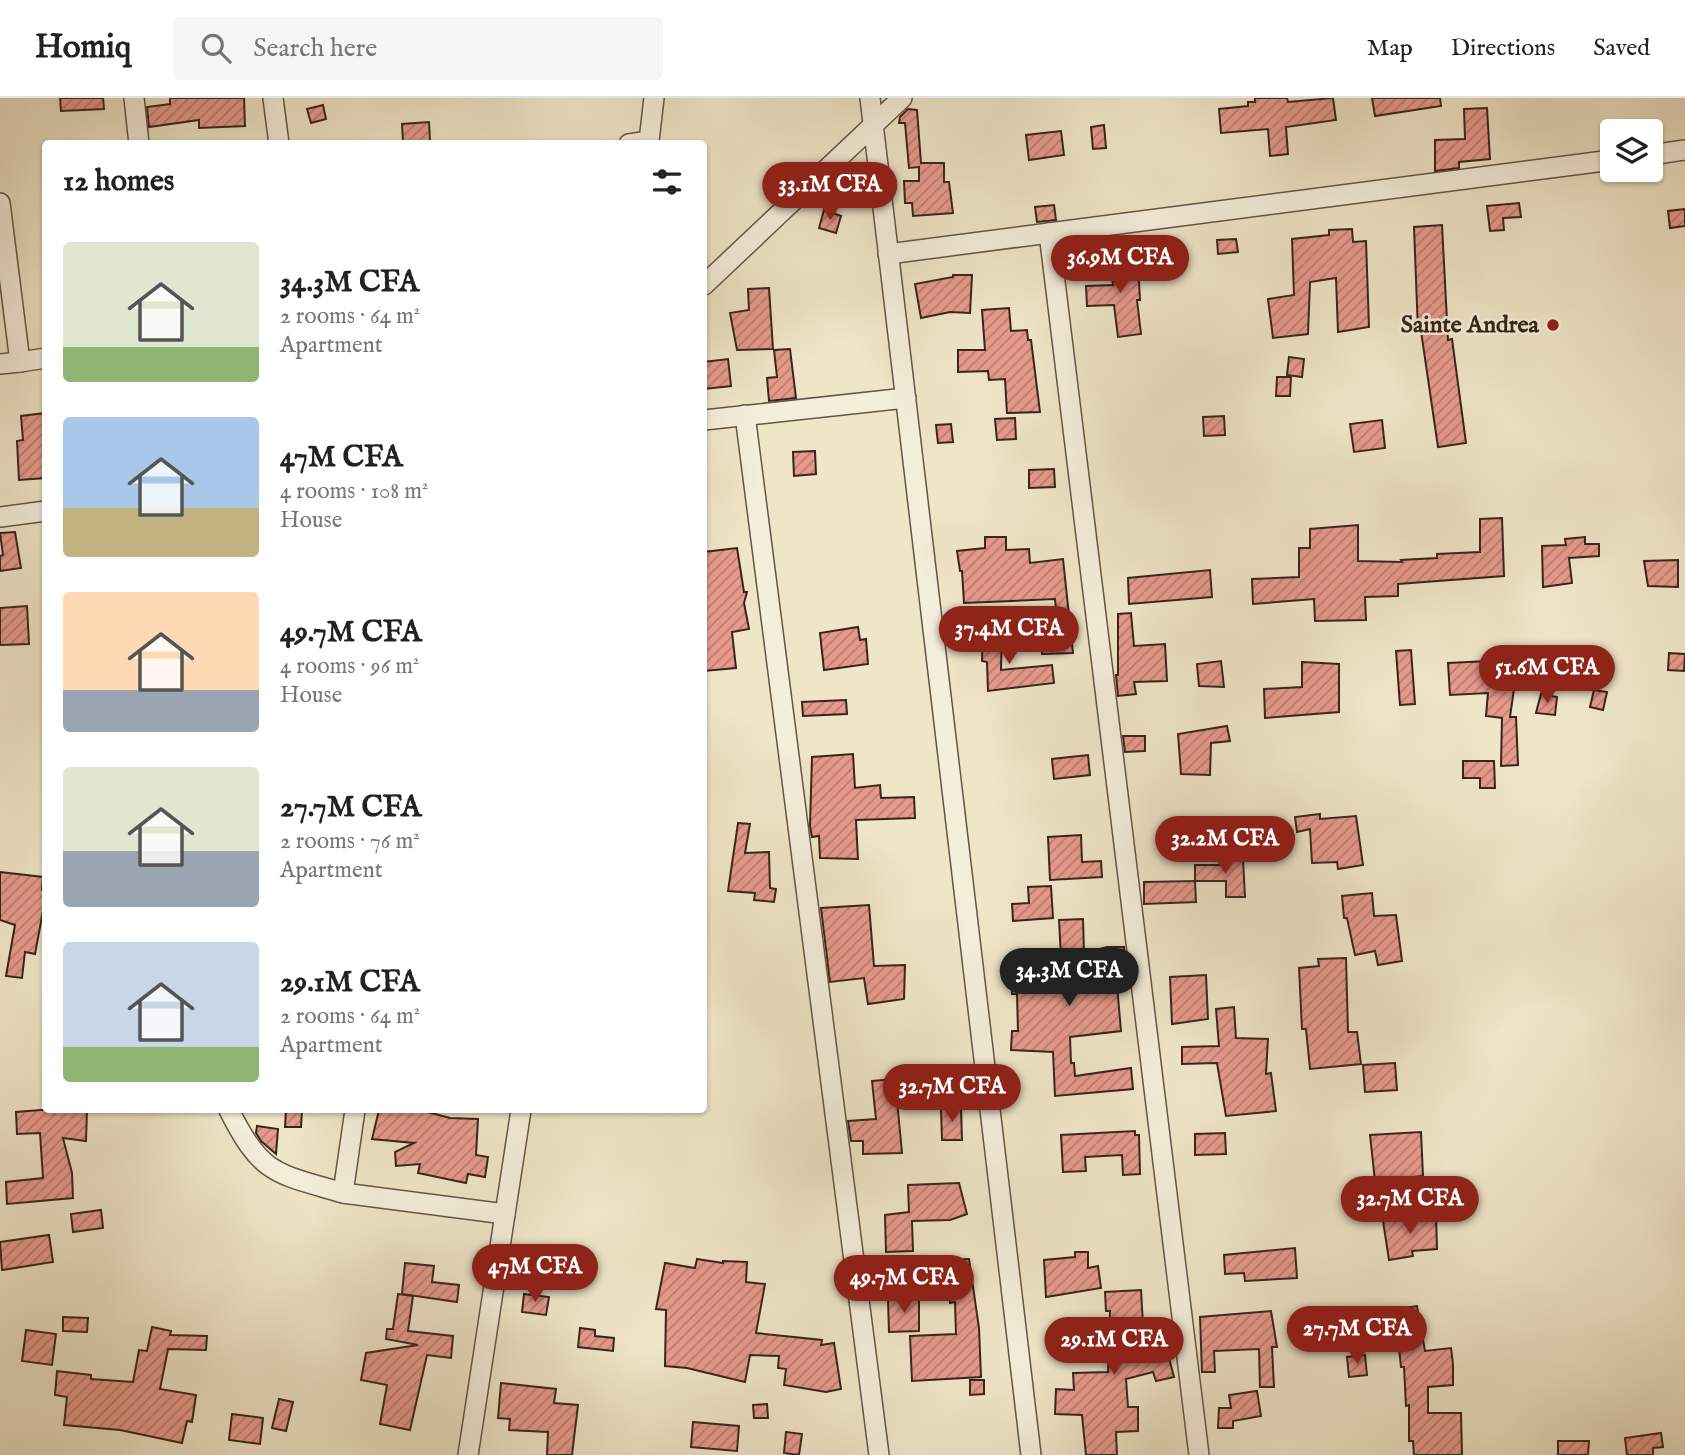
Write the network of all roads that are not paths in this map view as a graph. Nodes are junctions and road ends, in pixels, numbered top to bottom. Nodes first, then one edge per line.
1 (134, 98) edge
2 (273, 98) edge
3 (654, 98) edge
4 (870, 98) edge
5 (902, 98) edge
6 (873, 125) junction
7 (139, 140) edge
8 (278, 140) edge
9 (643, 140) edge
10 (1685, 150) edge
11 (1663, 153) edge
12 (1600, 162) edge
13 (0, 203) edge
14 (1049, 233) junction
15 (888, 254) junction
16 (707, 282) edge
17 (42, 359) edge
18 (20, 362) junction
19 (0, 364) edge
20 (906, 398) junction
21 (745, 415) junction
22 (707, 420) edge
23 (42, 512) edge
24 (0, 517) edge
25 (231, 1113) edge
26 (355, 1113) edge
27 (521, 1113) edge
28 (343, 1193) junction
29 (505, 1214) junction
30 (468, 1455) edge
31 (879, 1455) edge
32 (1031, 1455) edge
33 (1199, 1455) edge

1 - 7 street
2 - 8 street
3 - 9 street
4 - 6 street
5 - 6 street
6 - 15 street
6 - 16 street
10 - 11 street
12 - 14 street
13 - 18 street
14 - 15 street
14 - 33 street
15 - 20 street
17 - 18 street
18 - 19 street
20 - 21 street
20 - 32 street
21 - 22 street
21 - 31 street
23 - 24 street
25 - 28 street
26 - 28 street
27 - 29 street
28 - 29 street
29 - 30 street

